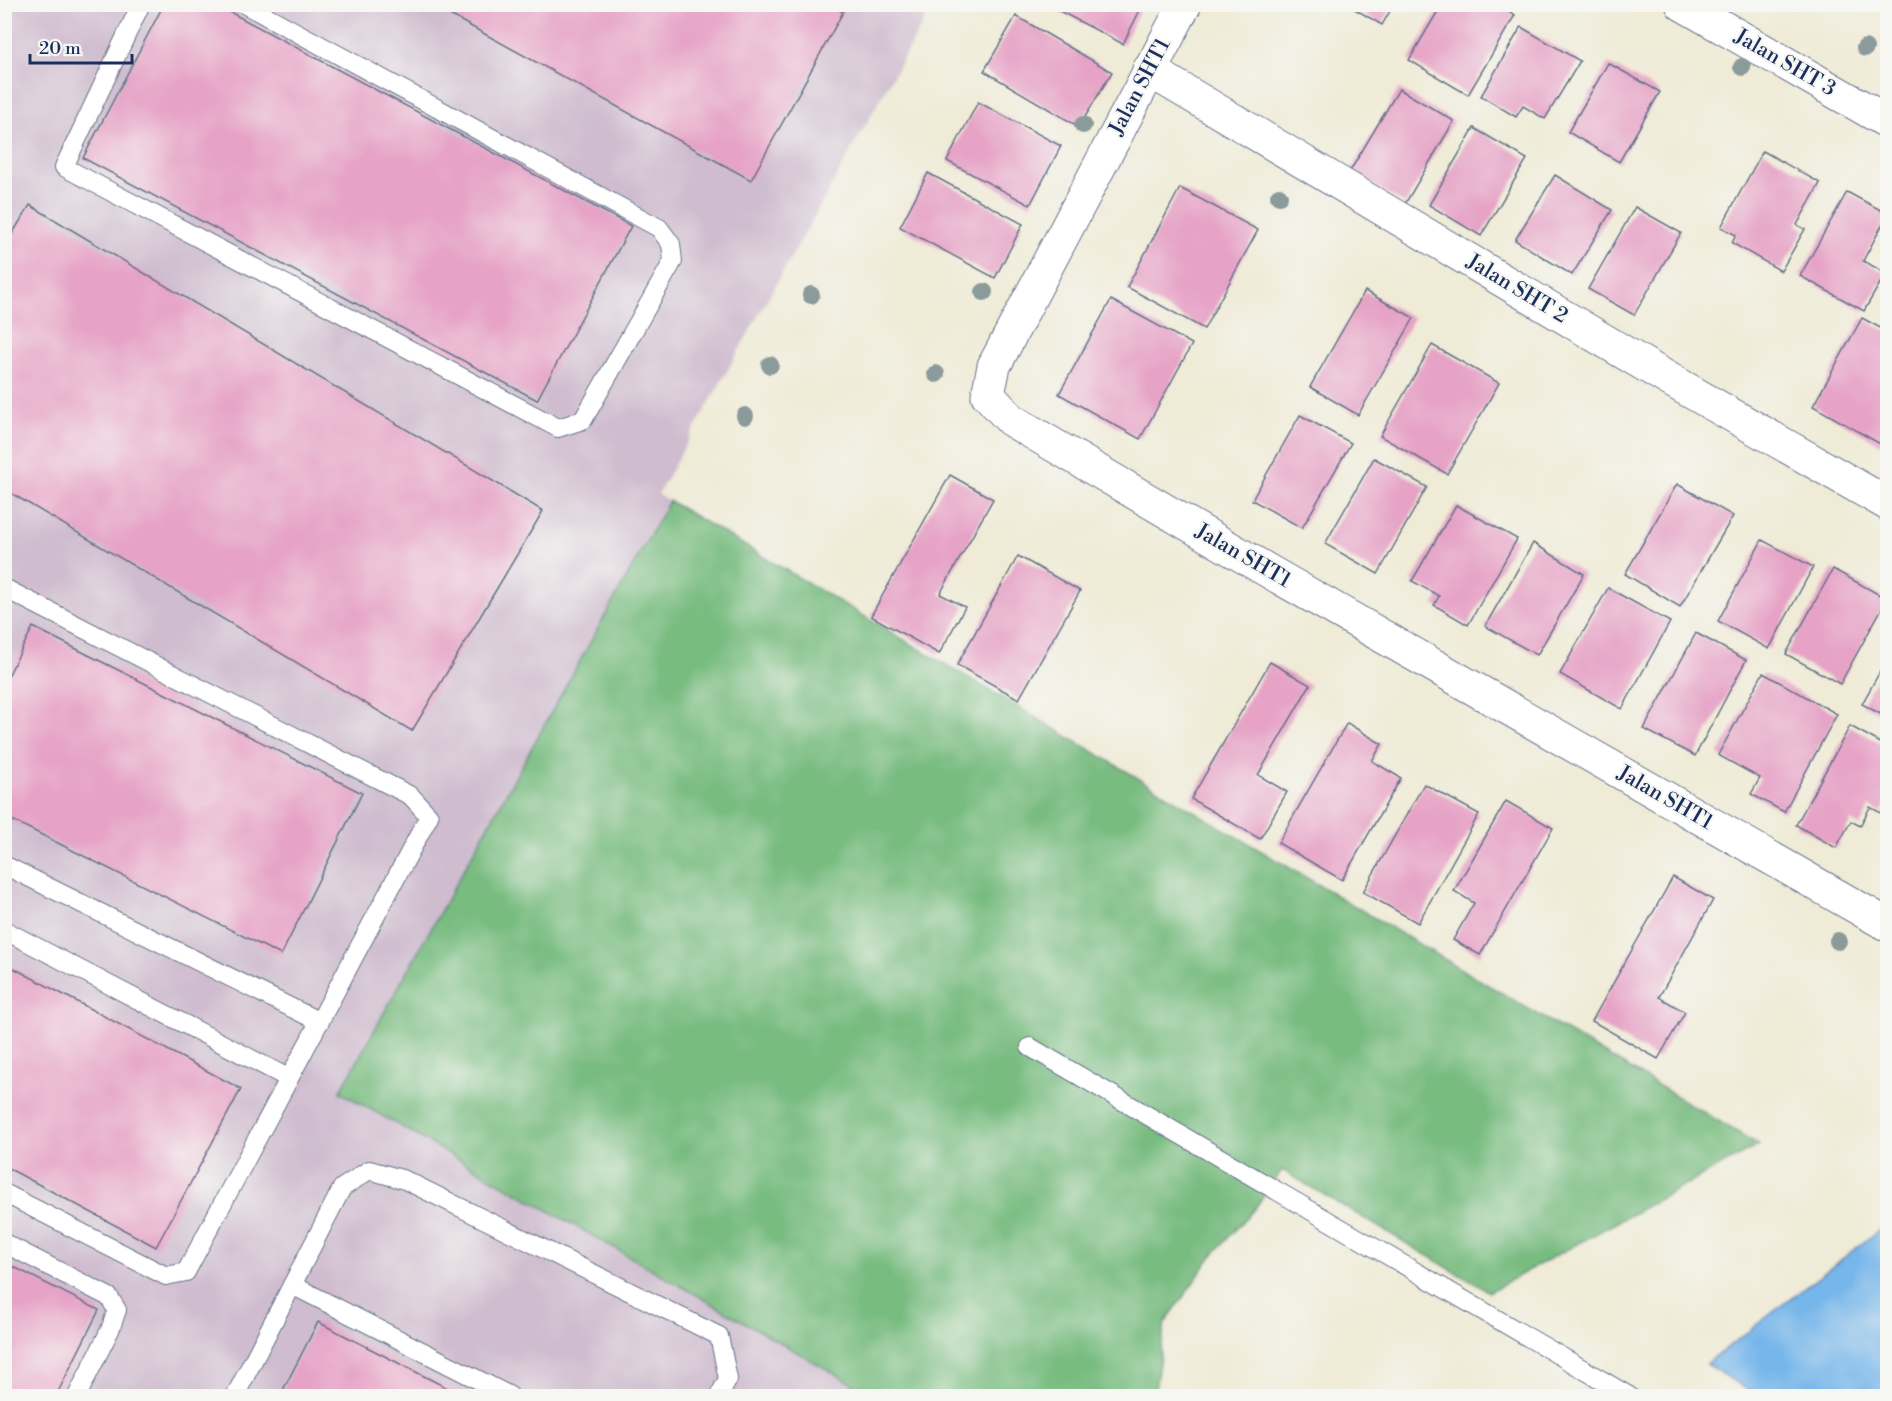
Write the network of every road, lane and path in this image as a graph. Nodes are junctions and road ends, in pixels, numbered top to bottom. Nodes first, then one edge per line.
1 (141, 4) edge
2 (244, 4) edge
3 (1185, 4) edge
4 (1682, 4) edge
5 (1149, 70) junction
6 (1887, 122) edge
7 (1887, 504) edge
8 (4, 588) edge
9 (4, 865) edge
10 (1887, 925) edge
11 (4, 930) edge
12 (320, 1022) junction
13 (1030, 1047) dead end
14 (288, 1078) junction
15 (4, 1193) edge
16 (4, 1243) edge
17 (292, 1285) junction
18 (77, 1396) edge
19 (235, 1396) edge
20 (510, 1396) edge
21 (719, 1396) edge
22 (1629, 1396) edge

1 - 2 lane
3 - 5 street, Jalan SHT1
4 - 6 street, Jalan SHT 3
5 - 7 street, Jalan SHT 2
5 - 10 street, Jalan SHT1
8 - 12 lane
9 - 12 lane
11 - 14 lane
12 - 14 lane
13 - 22 lane
14 - 15 lane
16 - 18 lane
17 - 19 lane
17 - 20 lane
17 - 21 lane

